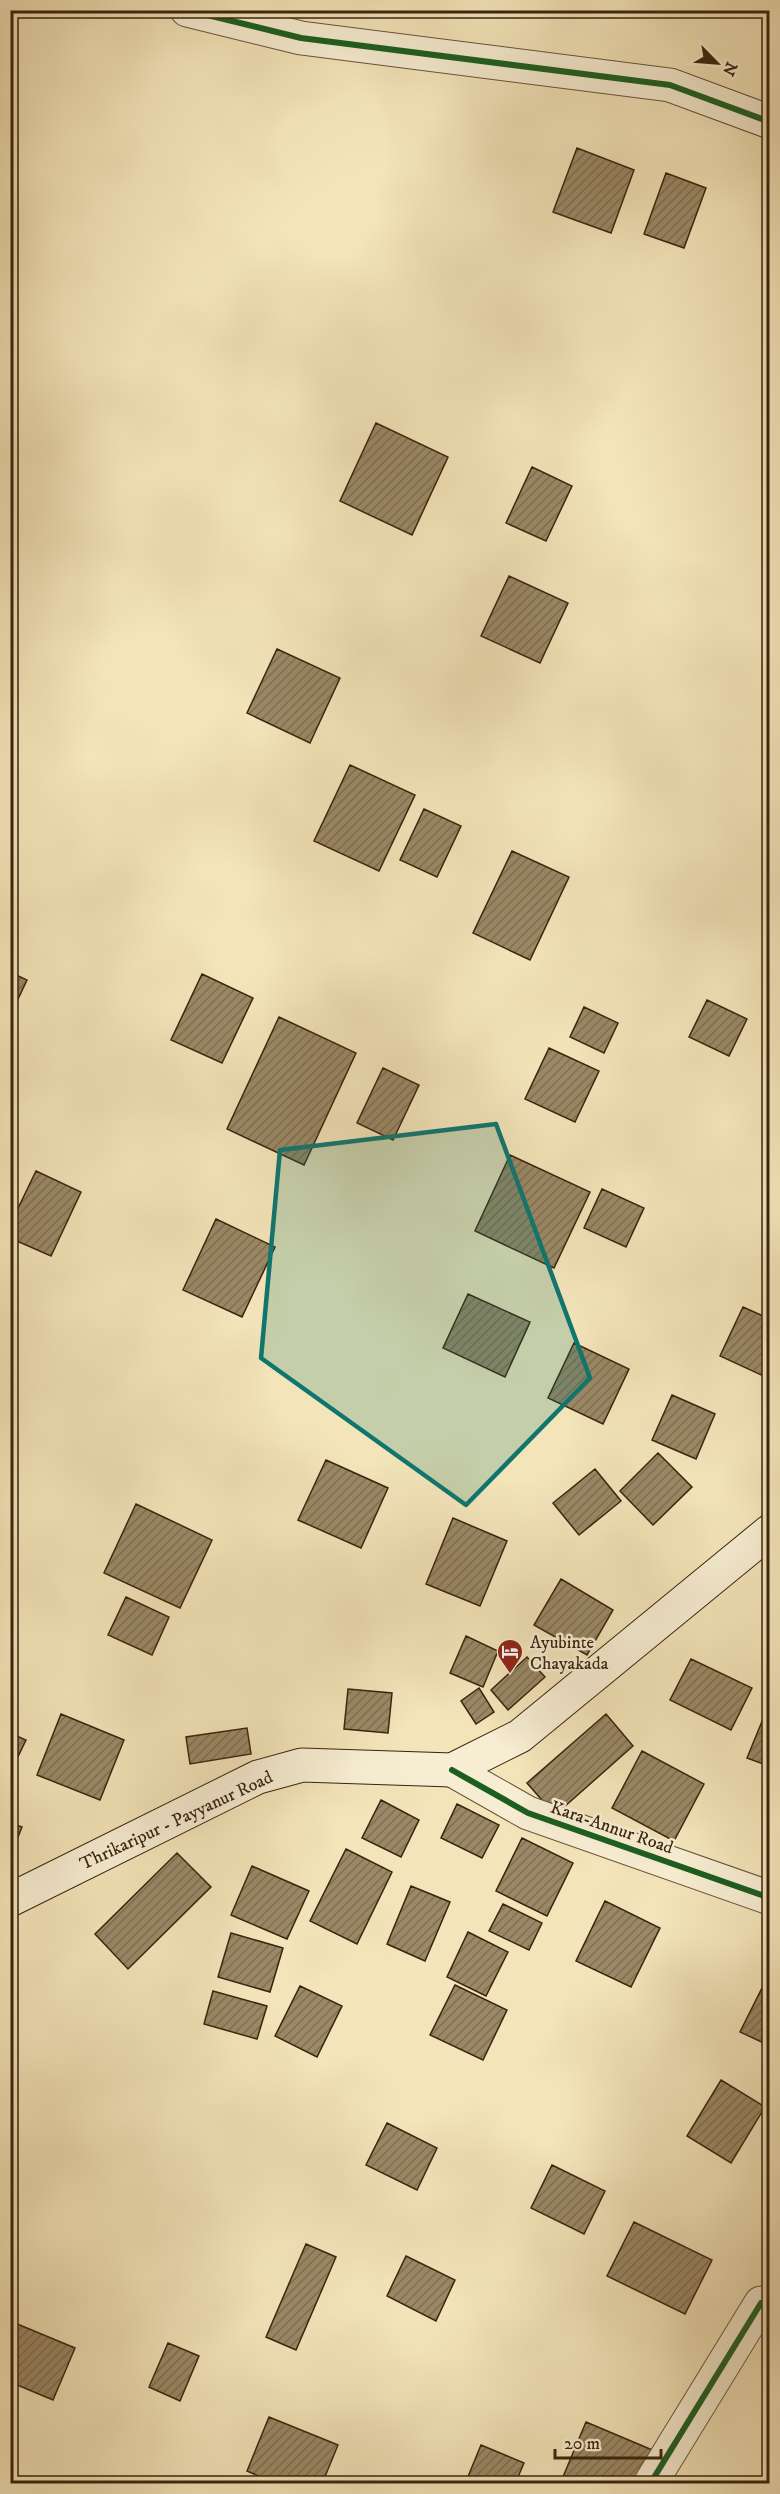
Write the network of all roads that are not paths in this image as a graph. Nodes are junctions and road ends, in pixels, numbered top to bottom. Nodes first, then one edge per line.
1 (187, 10) edge
2 (770, 122) edge
3 (770, 1531) edge
4 (452, 1770) junction
5 (770, 1898) edge
6 (10, 1900) edge
7 (767, 2300) edge
8 (650, 2484) edge

1 - 2 street
3 - 4 street, Thrikaripur - Payyanur Road
4 - 5 street, Kara-Annur Road
4 - 6 street, Thrikaripur - Payyanur Road
7 - 8 street

